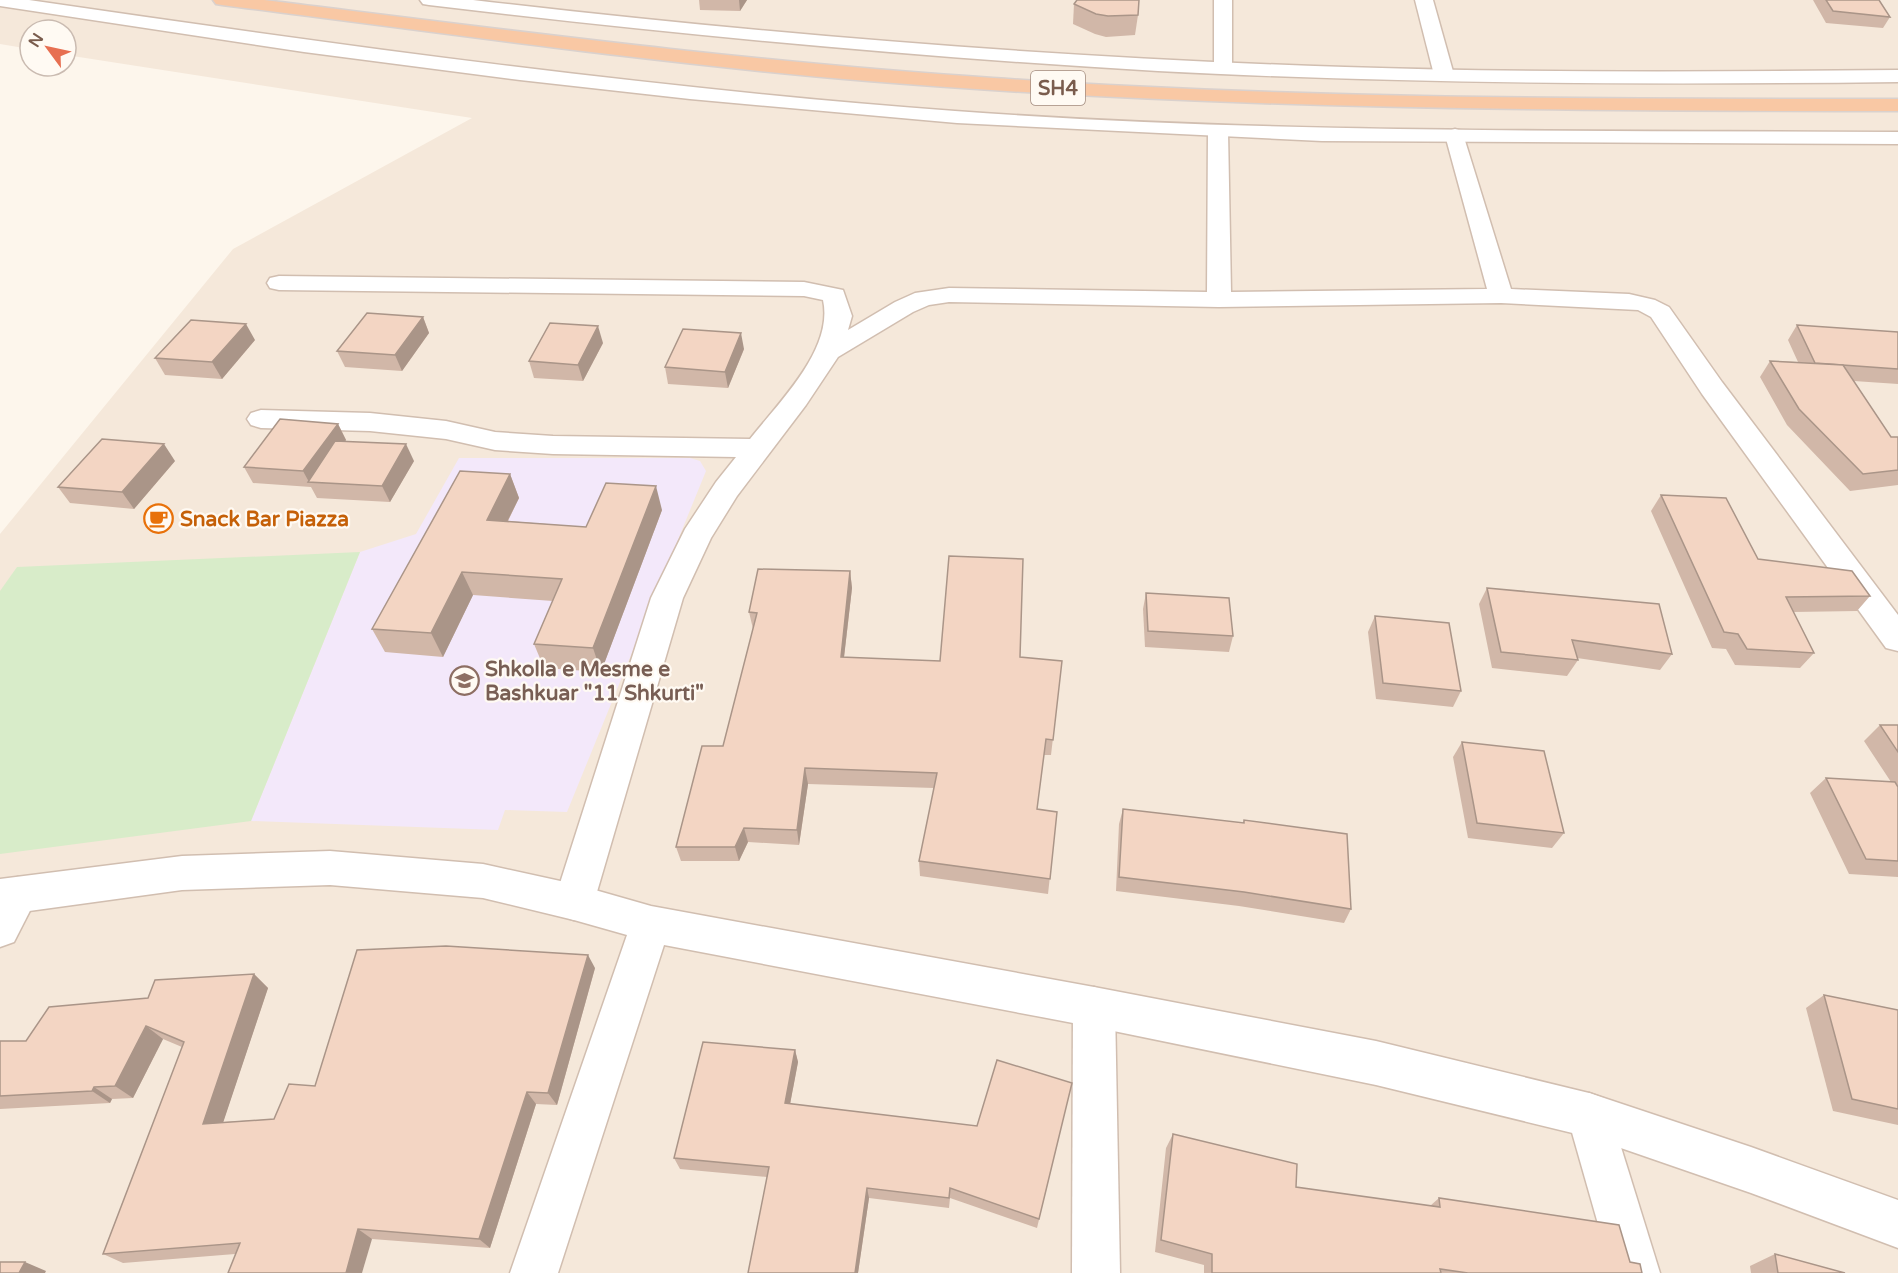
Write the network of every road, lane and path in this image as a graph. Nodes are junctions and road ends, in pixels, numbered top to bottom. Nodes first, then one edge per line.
1 (222, 0) edge
2 (355, 0) edge
3 (429, 0) edge
4 (1223, 0) edge
5 (1424, 0) edge
6 (0, 1) edge
7 (1223, 67) junction
8 (1444, 75) junction
9 (1898, 76) edge
10 (1898, 88) edge
11 (1898, 105) edge
12 (1218, 131) junction
13 (1455, 135) junction
14 (1898, 138) edge
15 (279, 283) dead end
16 (1501, 296) junction
17 (1219, 300) junction
18 (829, 352) junction
19 (261, 419) dead end
20 (758, 448) junction
21 (1898, 639) edge
22 (574, 902) junction
23 (6, 907) edge
24 (651, 924) junction
25 (1094, 1007) junction
26 (1589, 1115) junction
27 (1898, 1224) edge
28 (534, 1273) edge
29 (1096, 1273) edge
30 (1636, 1273) edge

1 - 11 highway, SH4
2 - 10 highway, SH4
3 - 7 street
4 - 7 street
5 - 8 street
6 - 12 street
7 - 8 street
8 - 9 street
12 - 13 street
12 - 17 street
13 - 14 street
13 - 16 street
15 - 18 street
16 - 17 street
16 - 21 street
17 - 18 street
18 - 20 street
19 - 20 street
20 - 22 street
22 - 23 street
22 - 24 street
24 - 25 street
24 - 28 street
25 - 26 street
25 - 29 street
26 - 27 street
26 - 30 street

